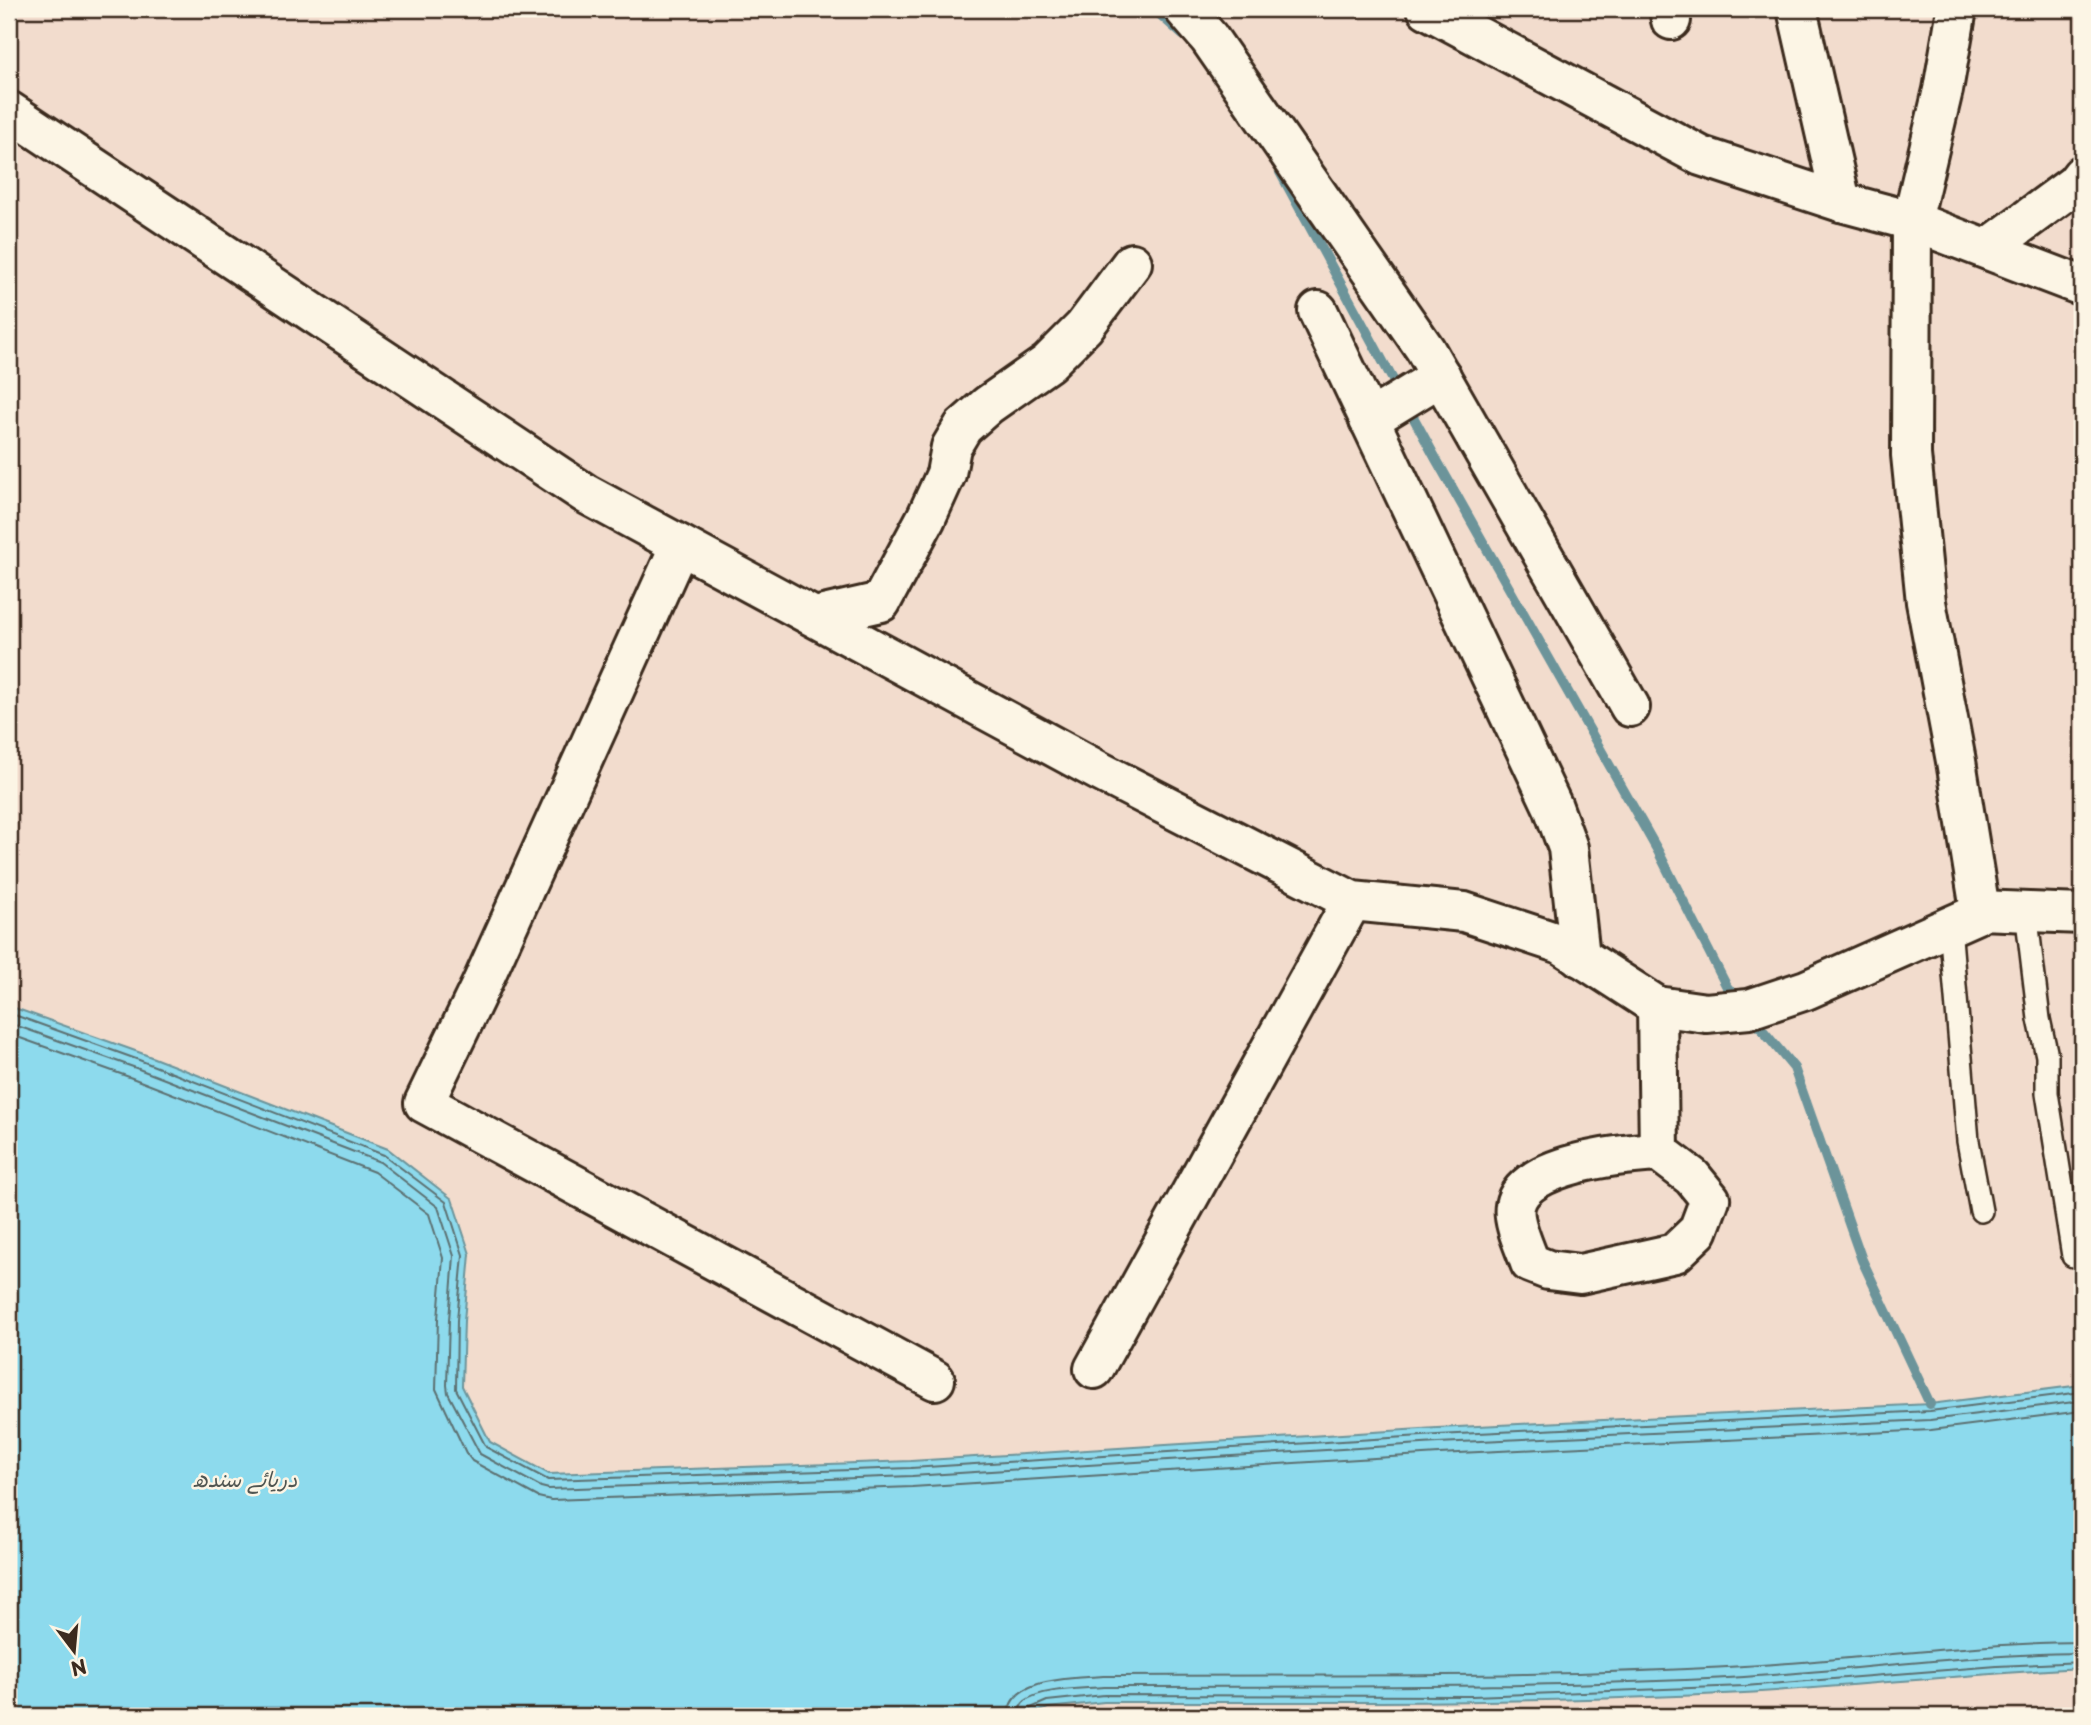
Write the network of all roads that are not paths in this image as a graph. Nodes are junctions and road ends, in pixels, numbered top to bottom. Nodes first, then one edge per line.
1 (1184, 9) edge
2 (1427, 9) edge
3 (1797, 9) edge
4 (1956, 9) edge
5 (9, 111) edge
6 (2082, 175) edge
7 (1841, 202) junction
8 (1912, 221) junction
9 (1987, 249) junction
10 (1132, 262) dead end
11 (2082, 286) edge
12 (1318, 311) dead end
13 (1432, 380) junction
14 (1377, 414) junction
15 (680, 545) junction
16 (815, 618) junction
17 (1630, 707) dead end
18 (1352, 901) junction
19 (2026, 911) junction
20 (2082, 914) edge
21 (1965, 918) junction
22 (1580, 957) junction
23 (1657, 1006) junction
24 (1659, 1152) junction
25 (1981, 1211) dead end
26 (2073, 1256) dead end
27 (1094, 1369) dead end
28 (935, 1380) dead end

1 - 13 street
2 - 7 street
3 - 7 street
4 - 8 street
5 - 15 street
6 - 9 street
7 - 8 street
8 - 9 street
8 - 21 street
9 - 11 street
10 - 16 street
12 - 14 street
13 - 14 street
13 - 17 street
14 - 22 street
15 - 16 street
15 - 28 street
16 - 18 street
18 - 22 street
18 - 27 street
19 - 20 street
19 - 21 street
19 - 26 lane
21 - 23 street
21 - 25 lane
22 - 23 street
23 - 24 street
24 - 24 street

